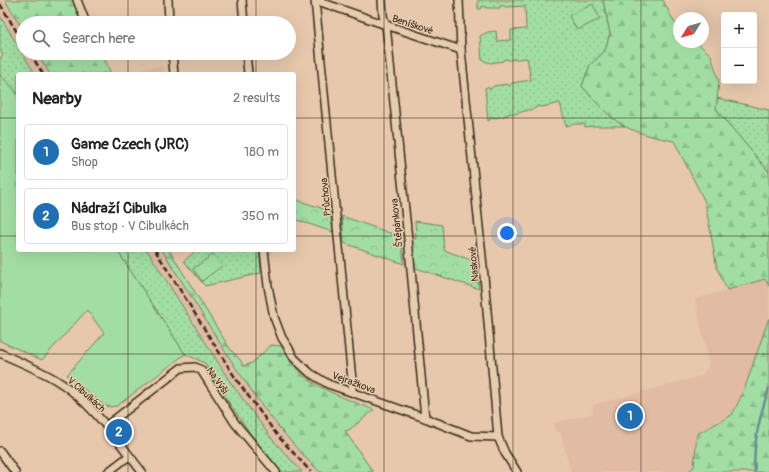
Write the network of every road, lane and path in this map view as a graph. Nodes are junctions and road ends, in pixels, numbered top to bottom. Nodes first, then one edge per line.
1 (77, 0) edge
2 (168, 0) edge
3 (242, 0) edge
4 (315, 0) edge
5 (382, 0) edge
6 (459, 0) edge
7 (83, 16) edge
8 (169, 16) edge
9 (243, 16) edge
10 (386, 25) junction
11 (461, 50) junction
12 (173, 60) edge
13 (247, 60) edge
14 (174, 72) edge
15 (248, 72) edge
16 (264, 252) edge
17 (0, 353) edge
18 (352, 392) junction
19 (425, 418) junction
20 (106, 426) junction
21 (498, 437) junction
22 (0, 451) edge
23 (129, 456) junction
24 (15, 472) edge
25 (108, 472) edge
26 (142, 472) edge
27 (276, 472) edge
28 (517, 472) edge

1 - 7 street
2 - 8 street
3 - 9 street
4 - 10 street, Beníškové
4 - 18 street, Průchova
5 - 10 street, Štěpánkova
6 - 11 street, Naskové
10 - 11 street, Beníškové
10 - 19 street, Štěpánkova
11 - 21 street, Naskové
12 - 14 street
13 - 15 street
16 - 18 street, Vejražkova
17 - 20 street, V Cibulkách
18 - 19 street, Vejražkova
19 - 21 street, Vejražkova
20 - 23 street, V Cibulkách
20 - 27 street, Na Výši
21 - 28 street, Naskové
22 - 24 street
23 - 25 street
23 - 26 street, V Cibulkách

